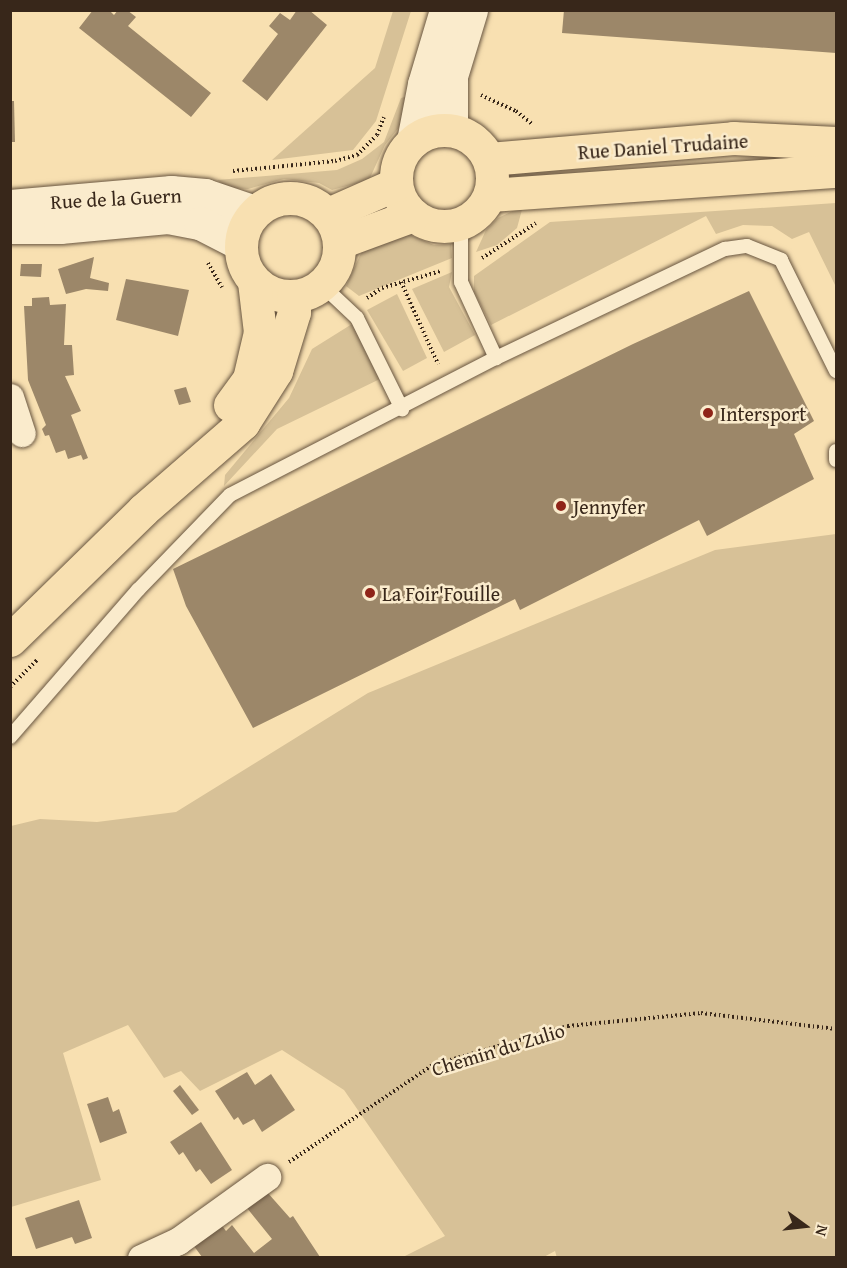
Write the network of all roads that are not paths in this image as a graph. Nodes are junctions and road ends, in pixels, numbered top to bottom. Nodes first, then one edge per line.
1 (446, 10) edge
2 (471, 10) edge
3 (452, 130) junction
4 (413, 141) junction
5 (837, 143) edge
6 (489, 159) junction
7 (837, 171) edge
8 (396, 184) junction
9 (490, 195) junction
10 (10, 206) edge
11 (255, 212) junction
12 (413, 214) junction
13 (461, 224) junction
14 (10, 227) edge
15 (334, 228) junction
16 (241, 244) junction
17 (254, 282) junction
18 (308, 291) junction
19 (496, 358) junction
20 (837, 371) edge
21 (10, 397) edge
22 (402, 408) junction
23 (22, 433) dead end
24 (837, 452) edge
25 (837, 460) edge
26 (142, 510) junction
27 (10, 640) edge
28 (10, 737) edge
29 (267, 1177) road end
30 (141, 1257) edge

1 - 4 main road
2 - 3 main road
3 - 4 main road
3 - 6 main road
4 - 8 main road
5 - 6 main road, Rue Daniel Trudaine
6 - 9 main road
7 - 9 main road
8 - 12 main road
8 - 15 main road
9 - 13 main road
10 - 11 main road, Rue de la Guern
11 - 15 main road
11 - 16 main road
12 - 13 main road
12 - 15 main road
13 - 19 lane
14 - 16 main road, Rue de la Guern
15 - 18 main road
16 - 17 main road
17 - 18 main road
17 - 26 main road
18 - 22 lane
18 - 26 main road
19 - 20 lane
19 - 22 lane
21 - 23 street
22 - 28 lane
24 - 25 lane
26 - 27 main road
29 - 30 street

